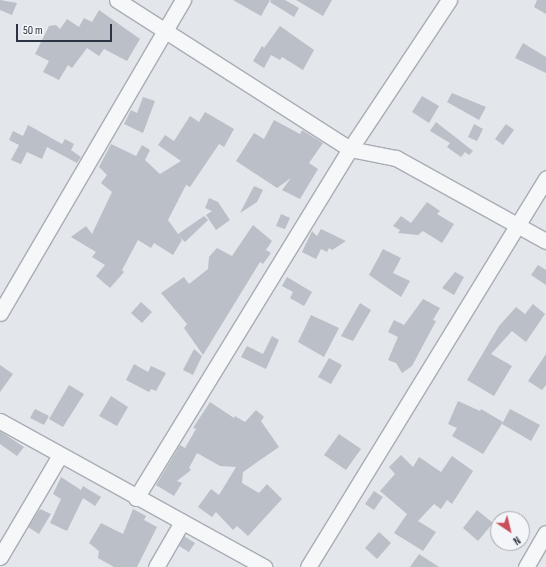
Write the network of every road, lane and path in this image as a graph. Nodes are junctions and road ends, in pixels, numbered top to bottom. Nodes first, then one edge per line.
1 (117, 0) edge
2 (183, 0) edge
3 (449, 0) edge
4 (165, 29) junction
5 (350, 149) junction
6 (546, 178) edge
7 (518, 223) junction
8 (546, 241) edge
9 (0, 313) edge
10 (0, 421) edge
11 (60, 455) junction
12 (136, 498) junction
13 (182, 522) junction
14 (546, 533) edge
15 (0, 557) edge
16 (156, 567) edge
17 (264, 567) edge
18 (308, 567) edge
19 (526, 567) edge

1 - 4 street
2 - 4 street
3 - 5 street
4 - 5 street
4 - 9 street
5 - 7 street
5 - 12 street
6 - 7 street
7 - 8 street
7 - 18 street
10 - 11 street
11 - 12 street
11 - 15 street
12 - 13 street
13 - 16 street
13 - 17 street
14 - 19 street

